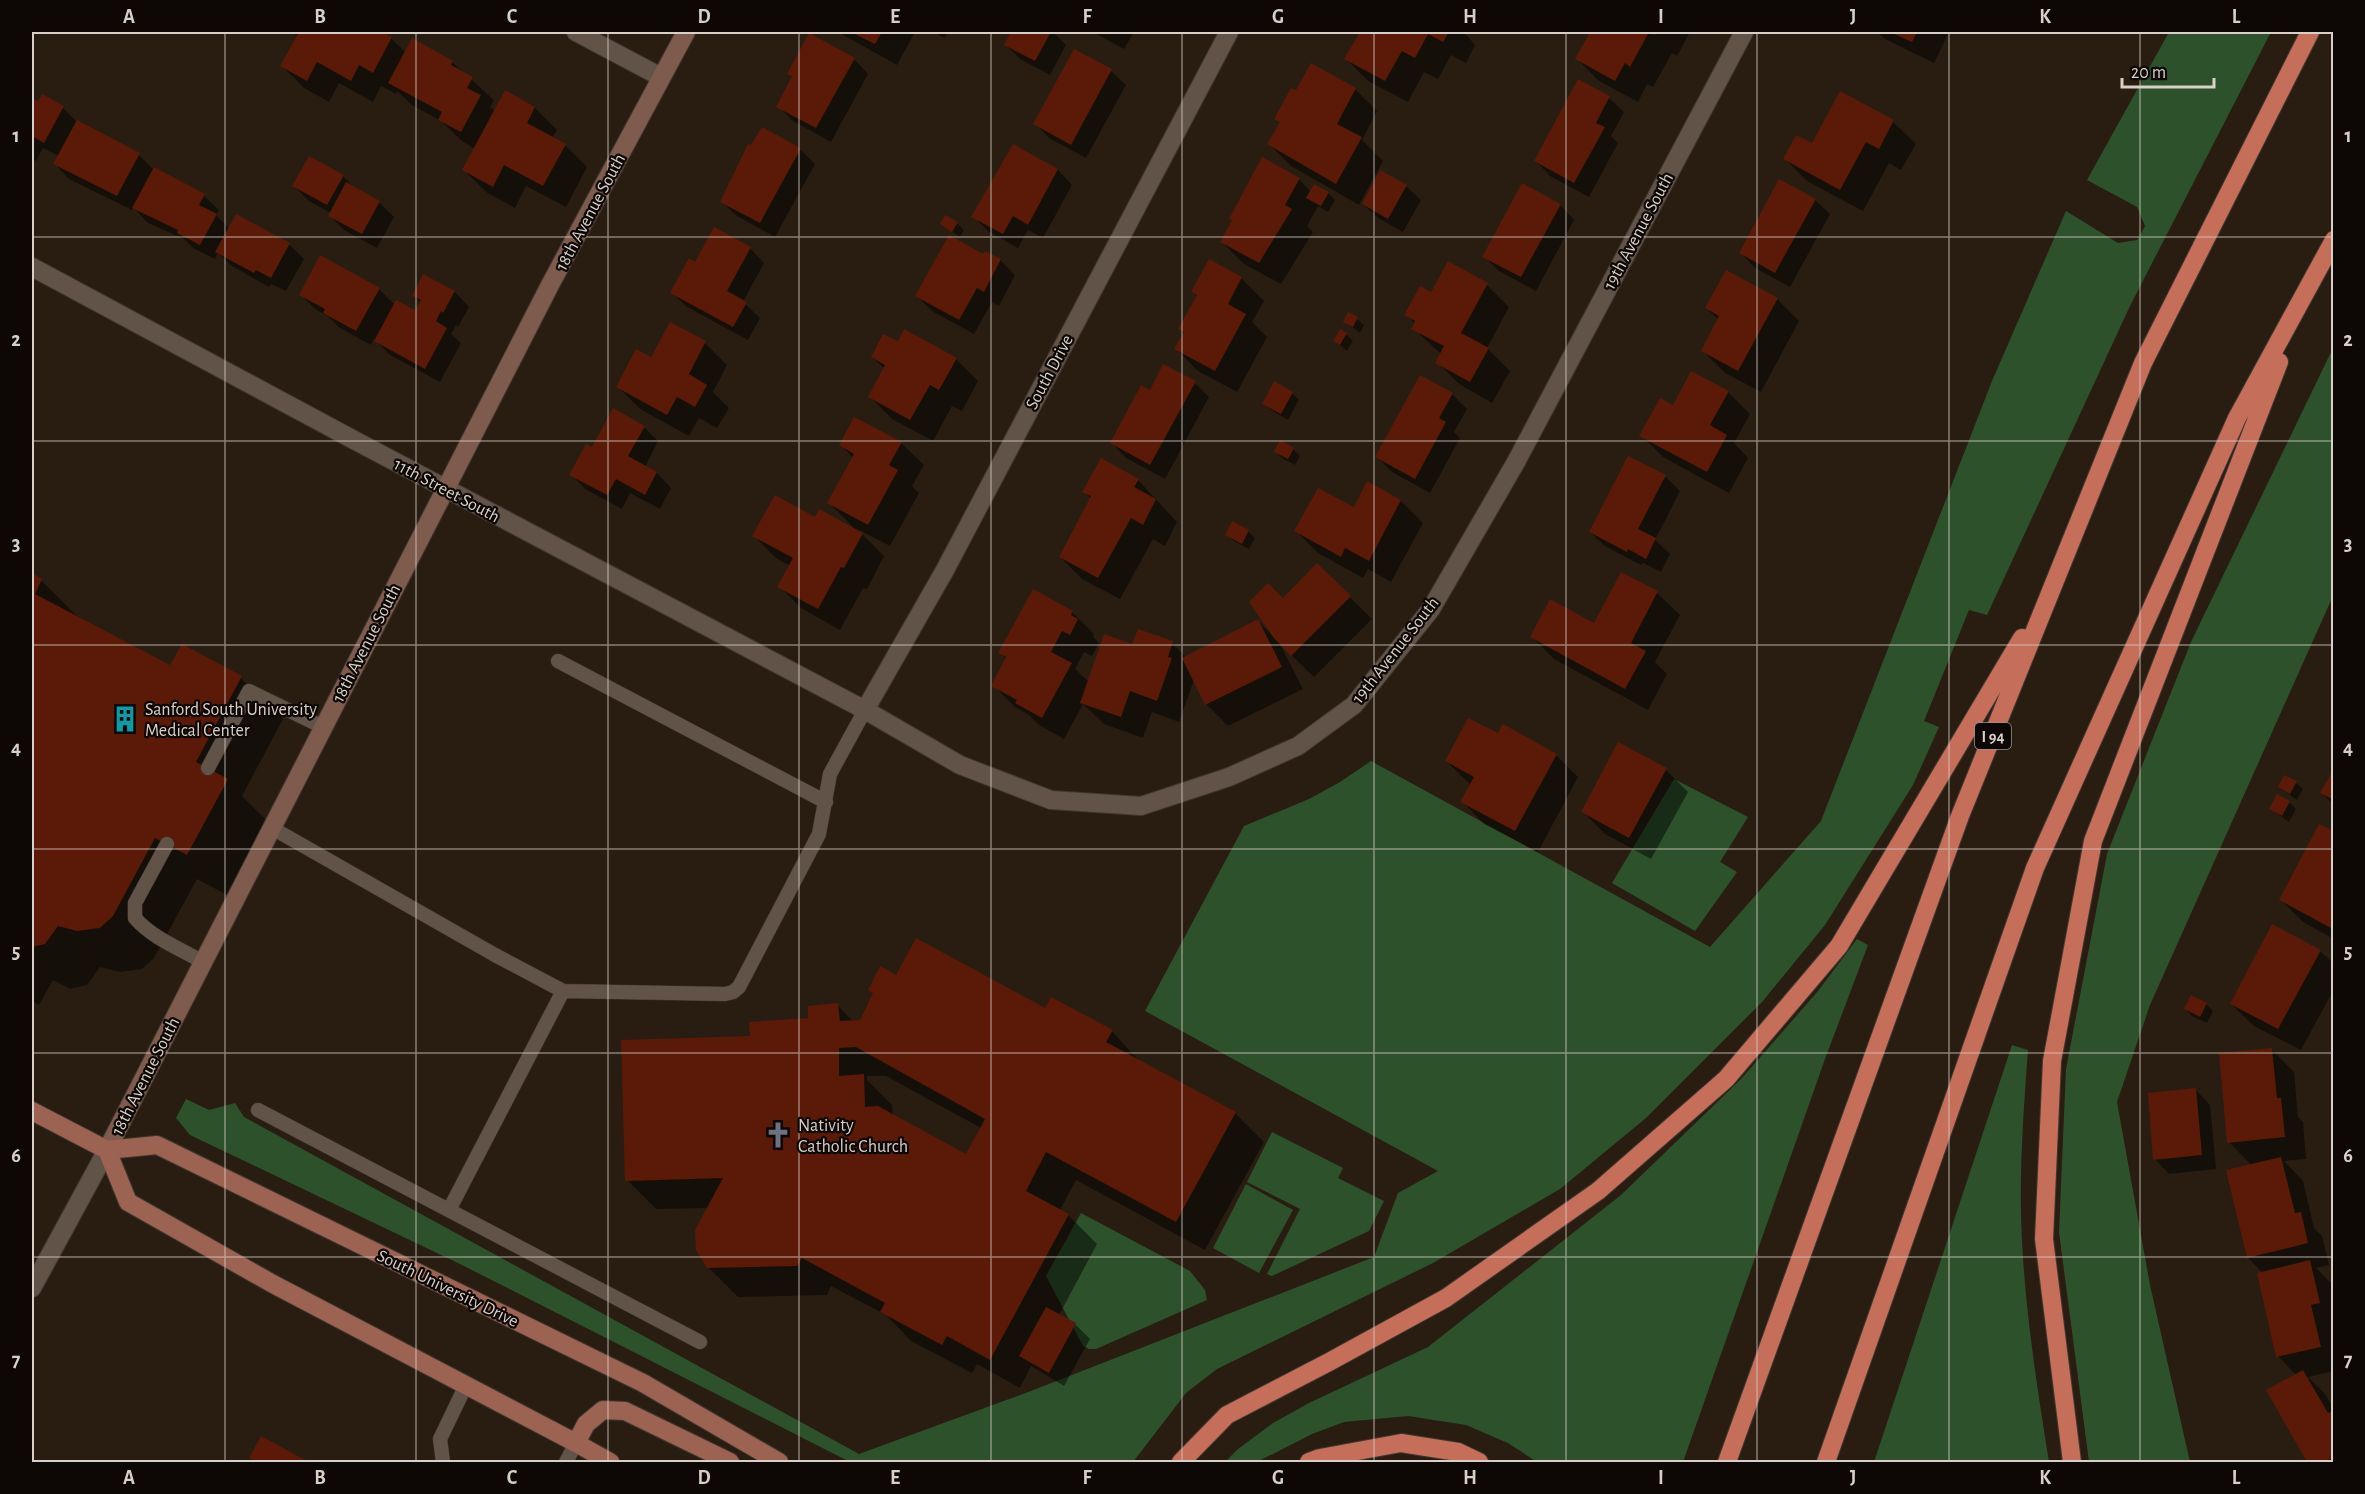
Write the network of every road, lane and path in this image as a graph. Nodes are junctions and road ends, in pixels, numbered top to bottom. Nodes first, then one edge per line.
1 (576, 32) edge
2 (686, 32) edge
3 (1229, 32) edge
4 (1744, 32) edge
5 (2310, 32) edge
6 (662, 77) junction
7 (2334, 240) edge
8 (32, 267) edge
9 (2305, 292) junction
10 (446, 489) junction
11 (2052, 588) junction
12 (558, 661) dead end
13 (865, 710) junction
14 (323, 727) junction
15 (208, 768) dead end
16 (826, 802) junction
17 (272, 828) junction
18 (167, 844) dead end
19 (203, 962) junction
20 (563, 991) junction
21 (258, 1110) dead end
22 (32, 1111) edge
23 (107, 1150) junction
24 (449, 1210) junction
25 (32, 1288) edge
26 (700, 1342) dead end
27 (466, 1385) junction
28 (576, 1443) junction
29 (1186, 1460) edge
30 (443, 1462) edge
31 (566, 1462) edge
32 (610, 1462) edge
33 (730, 1462) edge
34 (779, 1462) edge
35 (1309, 1462) edge
36 (1479, 1462) edge
37 (1727, 1462) edge
38 (1826, 1462) edge
39 (2072, 1462) edge

1 - 6 street
2 - 6 street, 18th Avenue South
3 - 13 street, South Drive
4 - 13 street, 19th Avenue South
5 - 11 highway, I 94
6 - 10 street, 18th Avenue South
7 - 9 highway
8 - 10 street, 11th Street South
9 - 38 highway
9 - 39 highway
10 - 13 street, 11th Street South
10 - 14 street, 18th Avenue South
11 - 29 highway
11 - 37 highway, I 94
12 - 16 lane
13 - 16 lane
14 - 15 lane
14 - 17 street, 18th Avenue South
16 - 20 lane
17 - 19 street, 18th Avenue South
17 - 20 lane
18 - 19 lane
19 - 23 street, 18th Avenue South
20 - 24 lane
21 - 24 lane
22 - 23 main road
23 - 25 street, 18th Avenue South
23 - 27 main road
23 - 34 main road, South University Drive
24 - 26 lane
27 - 28 main road
27 - 30 lane
28 - 31 lane
28 - 32 main road
28 - 33 main road
35 - 36 highway

